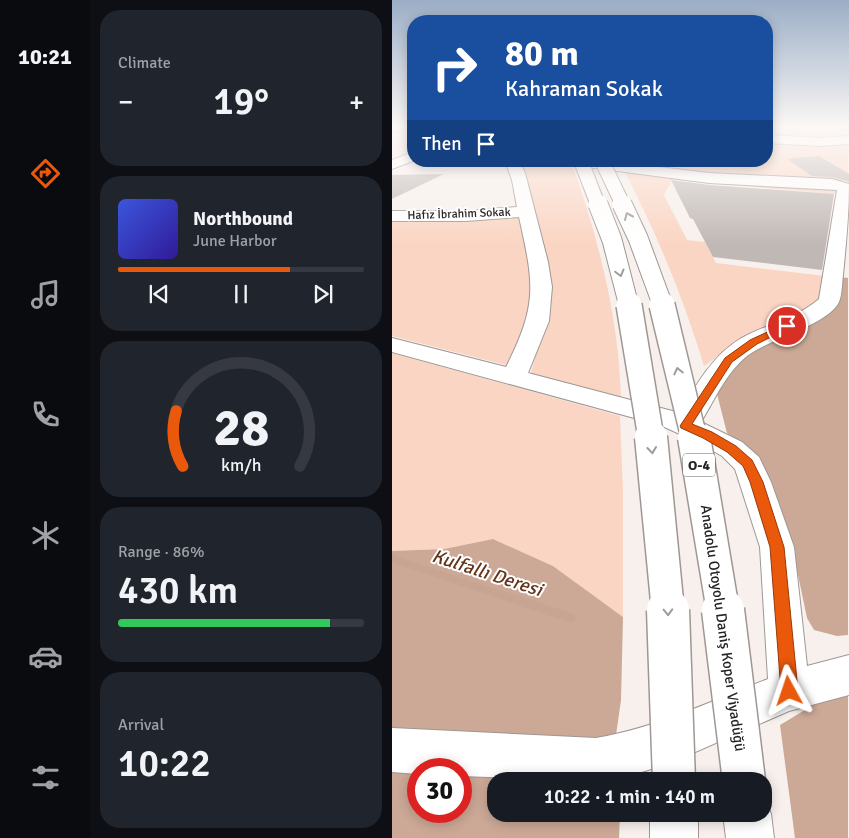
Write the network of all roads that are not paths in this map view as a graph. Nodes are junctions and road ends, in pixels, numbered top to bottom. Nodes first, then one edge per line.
1 (514, 167) edge
2 (583, 167) edge
3 (619, 167) edge
4 (638, 167) edge
5 (812, 174) dead end
6 (778, 182) junction
7 (526, 211) junction
8 (392, 216) edge
9 (392, 345) edge
10 (514, 377) junction
11 (686, 426) junction
12 (848, 675) edge
13 (789, 691) junction
14 (392, 750) edge
15 (674, 772) edge
16 (743, 772) edge
17 (674, 822) edge
18 (749, 822) edge
19 (674, 838) edge
20 (750, 838) edge

1 - 7 main road
2 -> 15 main road, bridge
16 -> 3 main road, Anadolu Otoyolu Daniş Koper Viyadüğü / O-4, bridge
4 - 6 main road
5 - 6 main road
6 - 11 main road
7 - 8 main road, Hafız İbrahim Sokak
7 - 10 main road
9 - 10 main road
10 - 11 main road
11 - 13 main road
12 - 13 main road
13 - 14 main road
17 - 19 main road
18 - 20 main road

